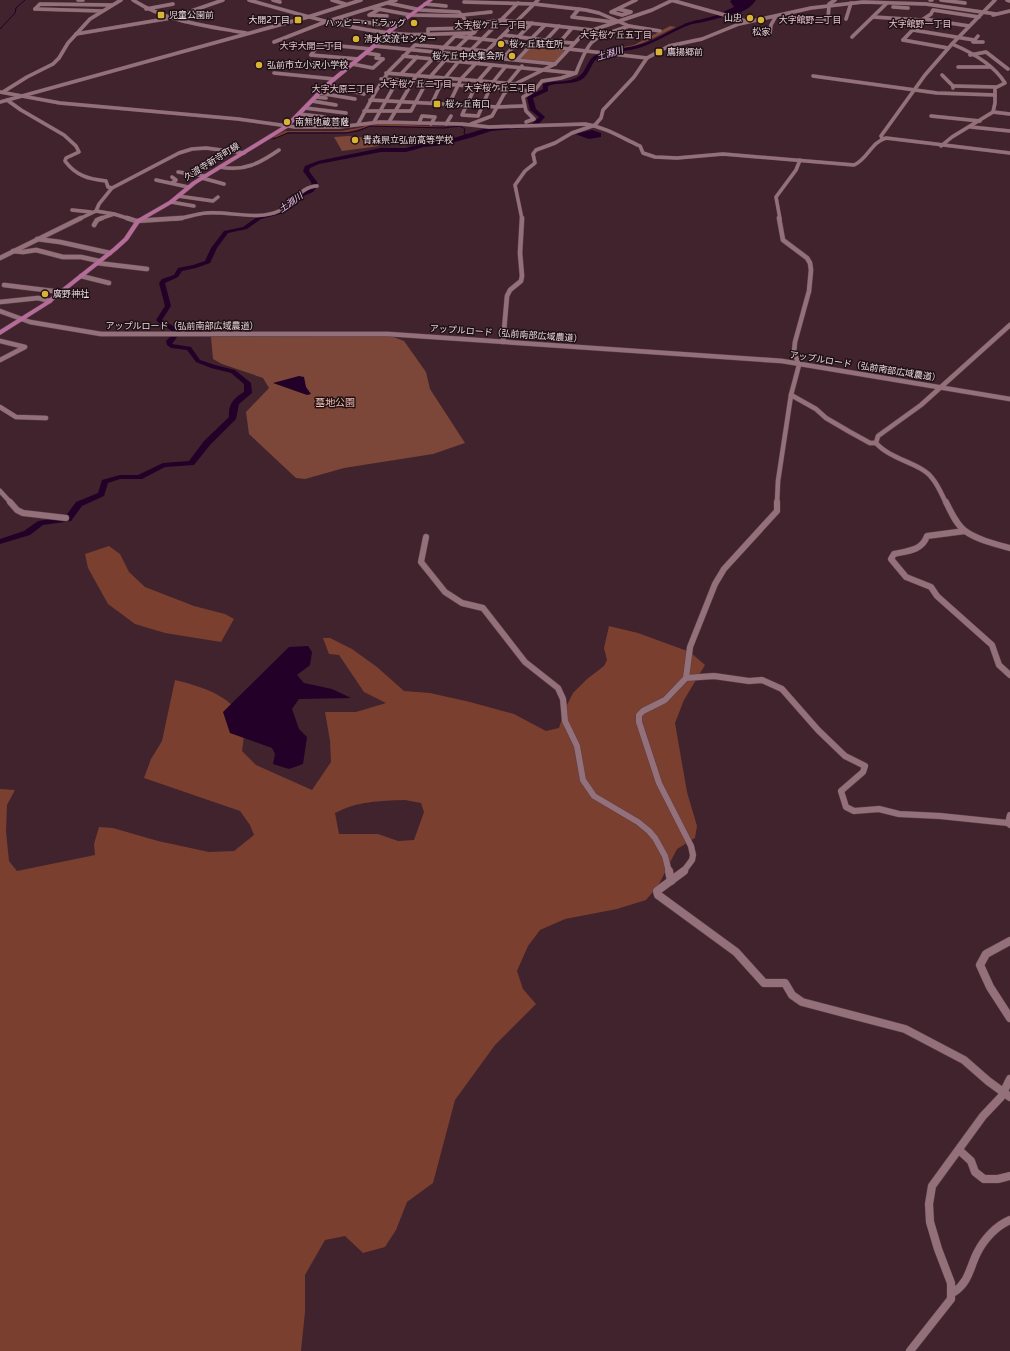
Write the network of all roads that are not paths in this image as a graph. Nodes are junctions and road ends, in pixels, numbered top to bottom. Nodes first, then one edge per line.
1 (78, 0) edge
2 (83, 0) edge
3 (121, 0) edge
4 (133, 0) edge
5 (223, 0) edge
6 (249, 0) edge
7 (273, 0) edge
8 (332, 0) edge
9 (361, 0) edge
10 (396, 0) edge
11 (431, 0) edge
12 (538, 0) edge
13 (636, 0) edge
14 (672, 0) edge
15 (835, 0) edge
16 (941, 0) edge
17 (968, 0) edge
18 (995, 0) edge
19 (1007, 0) edge
20 (463, 1) edge
21 (869, 1) edge
22 (1010, 1) edge
23 (280, 2) dead end
24 (379, 2) dead end
25 (852, 2) edge
26 (905, 2) edge
27 (926, 2) edge
28 (385, 3) junction
29 (881, 3) edge
30 (965, 3) junction
31 (173, 4) dead end
32 (345, 4) junction
33 (425, 4) junction
34 (518, 4) junction
35 (534, 4) junction
36 (112, 5) junction
37 (830, 5) junction
38 (446, 6) dead end
39 (866, 6) dead end
40 (1004, 6) dead end
41 (372, 7) junction
42 (146, 8) junction
43 (618, 8) junction
44 (908, 8) dead end
45 (960, 8) junction
46 (380, 9) junction
47 (579, 9) junction
48 (418, 10) junction
49 (1010, 10) edge
50 (103, 11) junction
51 (390, 11) junction
52 (322, 12) junction
53 (491, 12) dead end
54 (984, 12) junction
55 (1005, 12) junction
56 (328, 14) dead end
57 (461, 14) junction
58 (996, 14) junction
59 (179, 15) junction
60 (411, 15) junction
61 (186, 16) dead end
62 (382, 16) junction
63 (387, 16) dead end
64 (776, 16) junction
65 (308, 17) junction
66 (338, 17) junction
67 (978, 17) junction
68 (1010, 17) edge
69 (172, 18) junction
70 (800, 18) dead end
71 (871, 18) junction
72 (846, 19) dead end
73 (375, 20) dead end
74 (502, 20) junction
75 (923, 20) junction
76 (949, 20) dead end
77 (516, 21) junction
78 (882, 21) dead end
79 (325, 22) junction
80 (617, 22) junction
81 (747, 22) junction
82 (532, 23) junction
83 (545, 24) junction
84 (970, 25) junction
85 (396, 26) junction
86 (559, 26) junction
87 (629, 26) junction
88 (472, 28) junction
89 (572, 28) junction
90 (593, 30) junction
91 (913, 30) junction
92 (660, 31) dead end
93 (388, 32) junction
94 (474, 32) junction
95 (428, 33) junction
96 (770, 33) dead end
97 (76, 34) junction
98 (248, 34) junction
99 (605, 34) junction
100 (503, 35) junction
101 (978, 36) dead end
102 (518, 37) junction
103 (852, 37) dead end
104 (469, 38) junction
105 (532, 38) junction
106 (959, 38) junction
107 (482, 39) junction
108 (324, 40) dead end
109 (546, 40) junction
110 (974, 40) junction
111 (497, 41) junction
112 (274, 42) dead end
113 (560, 42) junction
114 (983, 42) dead end
115 (517, 43) junction
116 (573, 44) junction
117 (952, 44) junction
118 (327, 45) junction
119 (333, 45) junction
120 (531, 45) junction
121 (540, 46) junction
122 (381, 47) junction
123 (444, 47) junction
124 (373, 48) junction
125 (457, 48) junction
126 (948, 48) junction
127 (568, 49) junction
128 (409, 50) junction
129 (471, 50) junction
130 (585, 51) junction
131 (390, 52) dead end
132 (437, 52) junction
133 (486, 52) junction
134 (366, 53) junction
135 (970, 54) junction
136 (318, 56) junction
137 (403, 56) junction
138 (417, 57) junction
139 (481, 57) junction
140 (647, 58) junction
141 (358, 59) junction
142 (431, 59) junction
143 (502, 59) junction
144 (445, 60) junction
145 (517, 60) junction
146 (459, 61) junction
147 (525, 61) junction
148 (476, 63) junction
149 (352, 64) junction
150 (555, 64) junction
151 (492, 65) junction
152 (506, 66) junction
153 (958, 67) dead end
154 (990, 67) junction
155 (520, 68) junction
156 (1008, 68) dead end
157 (545, 70) junction
158 (274, 73) dead end
159 (576, 73) junction
160 (386, 74) junction
161 (400, 74) junction
162 (942, 75) dead end
163 (416, 76) junction
164 (813, 76) dead end
165 (430, 77) junction
166 (445, 78) junction
167 (334, 79) junction
168 (381, 79) junction
169 (462, 80) junction
170 (397, 81) junction
171 (478, 81) junction
172 (412, 82) junction
173 (493, 82) junction
174 (426, 83) junction
175 (508, 83) junction
176 (441, 84) junction
177 (515, 84) junction
178 (327, 85) junction
179 (458, 86) junction
180 (953, 86) junction
181 (970, 86) junction
182 (1010, 86) edge
183 (475, 87) junction
184 (490, 88) junction
185 (508, 89) junction
186 (914, 90) junction
187 (996, 91) junction
188 (2, 92) edge
189 (532, 92) junction
190 (364, 94) dead end
191 (954, 94) junction
192 (972, 95) junction
193 (22, 96) junction
194 (316, 97) junction
195 (326, 98) dead end
196 (355, 99) dead end
197 (8, 100) junction
198 (370, 100) junction
199 (386, 101) junction
200 (0, 102) edge
201 (401, 102) junction
202 (416, 103) junction
203 (432, 103) junction
204 (336, 104) dead end
205 (449, 104) junction
206 (467, 105) junction
207 (482, 106) junction
208 (524, 106) junction
209 (498, 107) junction
210 (305, 108) junction
211 (333, 111) junction
212 (364, 111) junction
213 (380, 111) junction
214 (396, 111) junction
215 (993, 112) junction
216 (346, 113) dead end
217 (299, 114) junction
218 (1010, 114) edge
219 (451, 116) dead end
220 (931, 116) dead end
221 (325, 117) junction
222 (980, 121) junction
223 (374, 122) junction
224 (389, 122) junction
225 (418, 123) junction
226 (475, 123) junction
227 (358, 124) junction
228 (431, 124) junction
229 (446, 124) junction
230 (470, 124) junction
231 (594, 125) junction
232 (287, 126) junction
233 (321, 127) junction
234 (971, 127) junction
235 (1010, 131) edge
236 (882, 138) junction
237 (941, 146) junction
238 (279, 150) dead end
239 (244, 153) junction
240 (1010, 153) edge
241 (800, 160) junction
242 (220, 168) junction
243 (178, 172) dead end
244 (172, 177) dead end
245 (203, 177) junction
246 (156, 180) dead end
247 (172, 183) junction
248 (224, 184) dead end
249 (315, 186) dead end
250 (188, 187) junction
251 (112, 188) junction
252 (178, 196) junction
253 (218, 197) dead end
254 (171, 202) junction
255 (194, 206) dead end
256 (72, 210) dead end
257 (94, 211) junction
258 (114, 214) junction
259 (138, 221) junction
260 (94, 225) dead end
261 (36, 239) junction
262 (13, 251) junction
263 (110, 253) junction
264 (0, 258) edge
265 (98, 262) junction
266 (147, 269) dead end
267 (81, 276) junction
268 (109, 283) dead end
269 (4, 284) dead end
270 (61, 292) junction
271 (50, 301) junction
272 (0, 302) edge
273 (0, 311) edge
274 (8, 315) junction
275 (0, 317) edge
276 (22, 320) junction
277 (1010, 325) edge
278 (0, 334) edge
279 (0, 341) edge
280 (503, 342) junction
281 (0, 360) edge
282 (798, 363) junction
283 (941, 387) junction
284 (791, 395) junction
285 (1010, 399) edge
286 (0, 408) edge
287 (46, 418) dead end
288 (876, 443) junction
289 (0, 492) edge
290 (66, 518) dead end
291 (965, 532) junction
292 (426, 537) dead end
293 (1010, 548) edge
294 (1010, 675) edge
295 (686, 678) junction
296 (1010, 815) edge
297 (1009, 824) edge
298 (671, 881) junction
299 (1010, 941) edge
300 (1010, 1018) edge
301 (1010, 1079) edge
302 (1007, 1095) edge
303 (959, 1150) junction
304 (1010, 1176) edge
305 (1010, 1220) edge
306 (954, 1292) junction
307 (910, 1351) edge

1 - 2 street
3 - 36 street
4 - 42 street
5 - 59 street
6 - 65 street
7 - 23 street
8 - 32 street
9 - 32 street
10 - 28 street
11 - 33 main road, 久渡寺新寺町線
12 - 35 street
13 - 43 street
14 - 80 street
14 - 81 street
15 - 37 street
16 - 30 street
17 - 30 street
18 - 54 street
19 - 22 street
20 - 34 street
20 - 57 street
21 - 25 street
21 - 29 street
24 - 28 street
25 - 37 street
25 - 39 street
25 - 72 street
26 - 27 street
26 - 29 street
27 - 45 street
28 - 41 street
28 - 48 street
29 - 44 street
29 - 71 street
30 - 45 street
31 - 42 street
32 - 52 street
33 - 38 street
33 - 48 main road, 久渡寺新寺町線
34 - 35 street
34 - 74 street
35 - 47 street
35 - 77 street
36 - 50 street
36 - 50 street
37 - 64 street
37 - 70 street
40 - 49 street
41 - 46 street
41 - 66 street
42 - 69 street
43 - 43 street
45 - 54 street
46 - 51 street
46 - 62 street
47 - 80 street
47 - 80 street
48 - 57 street
48 - 60 main road, 久渡寺新寺町線
49 - 55 street
50 - 97 street
51 - 60 street
51 - 62 street
52 - 56 street
52 - 65 street
53 - 57 street
54 - 58 street
54 - 67 street
55 - 58 street
55 - 68 street
57 - 60 street
57 - 88 street
58 - 67 street
59 - 61 street
59 - 69 street
60 - 85 main road, 久渡寺新寺町線
62 - 63 street
64 - 81 street
64 - 96 street
65 - 79 street
65 - 98 street
66 - 73 street
66 - 79 street
66 - 85 street
67 - 75 street
67 - 84 street
69 - 97 street
69 - 98 street
71 - 75 street
71 - 78 street
71 - 103 street
74 - 77 street
74 - 94 street
74 - 107 street
75 - 84 street
75 - 91 street
76 - 84 street
77 - 82 street
77 - 100 street
79 - 93 street
79 - 112 street
80 - 87 street
80 - 90 street
81 - 140 street
82 - 83 street
82 - 102 street
83 - 86 street
83 - 105 street
84 - 106 street
85 - 93 main road, 久渡寺新寺町線
86 - 89 street
86 - 109 street
87 - 92 street
87 - 99 street
88 - 94 street
88 - 95 street
89 - 90 street
89 - 113 street
90 - 99 street
90 - 116 street
91 - 106 street
91 - 126 street
93 - 95 street
93 - 124 main road, 久渡寺新寺町線
94 - 95 street
94 - 104 street
97 - 188 street
98 - 193 street
99 - 130 street
100 - 102 street
100 - 111 street
101 - 110 street
102 - 105 street
104 - 107 street
104 - 123 street
104 - 125 street
105 - 109 street
106 - 110 street
106 - 117 street
107 - 111 street
107 - 129 street
108 - 119 street
109 - 113 street
109 - 121 street
110 - 114 street
111 - 115 street
111 - 133 street
113 - 116 street
115 - 120 street
115 - 143 street
116 - 127 street
117 - 126 street
117 - 135 street
118 - 119 street
118 - 136 street
118 - 136 street
119 - 124 street
120 - 121 street
120 - 145 street
121 - 127 street
122 - 124 street
122 - 128 street
122 - 131 street
123 - 125 street
123 - 128 street
123 - 132 street
124 - 134 main road, 久渡寺新寺町線
125 - 129 street
126 - 186 street
127 - 130 street
127 - 150 street
128 - 132 street
128 - 137 street
129 - 133 street
130 - 140 street
130 - 159 street
132 - 139 street
132 - 142 street
133 - 139 street
134 - 141 main road, 久渡寺新寺町線
134 - 149 street
135 - 154 street
135 - 156 street
136 - 141 street
137 - 138 street
137 - 160 street
138 - 142 street
138 - 161 street
139 - 143 street
139 - 148 street
140 - 231 street
141 - 149 main road, 久渡寺新寺町線
142 - 144 street
142 - 163 street
143 - 145 street
144 - 146 street
144 - 165 street
145 - 147 street
146 - 148 street
146 - 166 street
147 - 150 street
147 - 155 street
148 - 151 street
148 - 169 street
149 - 167 main road, 久渡寺新寺町線
150 - 157 street
151 - 152 street
151 - 171 street
152 - 155 street
152 - 173 street
153 - 154 street
154 - 187 street
155 - 157 street
155 - 175 street
157 - 159 street
157 - 177 street
158 - 167 street
159 - 189 street
160 - 161 street
160 - 168 street
161 - 163 street
162 - 180 street
163 - 165 street
163 - 172 street
164 - 186 street
165 - 166 street
166 - 169 street
167 - 178 main road, 久渡寺新寺町線
168 - 170 street
168 - 198 street
169 - 171 street
169 - 179 street
170 - 172 street
170 - 199 street
171 - 173 street
172 - 174 street
172 - 201 street
173 - 175 street
174 - 176 street
174 - 202 street
175 - 177 street
176 - 179 street
176 - 203 street
177 - 185 street
178 - 190 street
178 - 194 main road, 久渡寺新寺町線
179 - 183 street
179 - 205 street
180 - 181 street
180 - 191 street
181 - 187 street
181 - 192 street
182 - 187 street
183 - 184 street
183 - 206 street
184 - 185 street
184 - 207 street
185 - 189 street
185 - 209 street
186 - 191 street
186 - 236 street
187 - 192 street
187 - 215 street
188 - 193 street
189 - 208 street
191 - 192 street
193 - 197 street
193 - 232 street
194 - 195 street
194 - 196 street
194 - 204 street
194 - 210 main road, 久渡寺新寺町線
197 - 200 street
197 - 251 street
198 - 199 street
198 - 212 street
199 - 201 street
199 - 213 street
201 - 202 street
201 - 214 street
202 - 203 street
202 - 214 street
203 - 205 street
205 - 206 street
206 - 207 street
206 - 207 street
207 - 209 street
208 - 209 street
208 - 226 street
209 - 226 street
210 - 211 street
210 - 217 main road, 久渡寺新寺町線
211 - 216 street
211 - 221 street
212 - 213 street
212 - 227 street
213 - 214 street
213 - 223 street
214 - 224 street
215 - 218 street
215 - 222 street
217 - 221 street
217 - 232 main road, 久渡寺新寺町線
219 - 229 street
220 - 222 street
221 - 233 street
222 - 234 street
223 - 224 street
223 - 227 street
224 - 225 street
225 - 228 street
225 - 228 street
226 - 230 street
227 - 233 street
228 - 229 street
229 - 230 street
230 - 231 street
231 - 241 street
231 - 280 street
232 - 233 street
232 - 239 main road, 久渡寺新寺町線
234 - 235 street
234 - 237 street
236 - 237 street
236 - 241 street
237 - 240 street
238 - 242 street
239 - 242 main road, 久渡寺新寺町線
239 - 251 street
241 - 282 street
242 - 245 main road, 久渡寺新寺町線
243 - 245 street
244 - 247 street
245 - 248 street
245 - 250 main road, 久渡寺新寺町線
246 - 247 street
247 - 250 street
249 - 259 street
250 - 252 main road, 久渡寺新寺町線
251 - 257 street
252 - 253 street
252 - 254 main road, 久渡寺新寺町線
254 - 255 street
254 - 259 main road, 久渡寺新寺町線
256 - 257 street
257 - 258 street
257 - 261 street
258 - 259 street
258 - 260 street
259 - 263 main road, 久渡寺新寺町線
261 - 262 street
261 - 263 street
262 - 264 street
262 - 265 street
263 - 265 main road, 久渡寺新寺町線
265 - 266 street
265 - 267 main road, 久渡寺新寺町線
267 - 268 street
267 - 270 main road, 久渡寺新寺町線
269 - 270 street
270 - 271 main road, 久渡寺新寺町線
271 - 272 street
271 - 276 main road, 久渡寺新寺町線
273 - 274 street, アップルロード（弘前南部広域農道）
274 - 275 street
274 - 276 street, アップルロード（弘前南部広域農道）
276 - 278 main road, 久渡寺新寺町線
276 - 280 street, アップルロード（弘前南部広域農道）
277 - 283 street
279 - 281 street
280 - 282 street, アップルロード（弘前南部広域農道）
282 - 283 street, アップルロード（弘前南部広域農道）
282 - 284 street
283 - 285 street, アップルロード（弘前南部広域農道）
283 - 288 street
284 - 288 street
284 - 295 street
286 - 287 street
288 - 291 street
289 - 290 street
291 - 293 street
291 - 294 street
292 - 298 street
295 - 297 street
295 - 298 street
296 - 297 street
298 - 302 street
299 - 300 street
301 - 302 street
302 - 303 street
303 - 304 street
303 - 306 street
305 - 306 street
306 - 307 street

